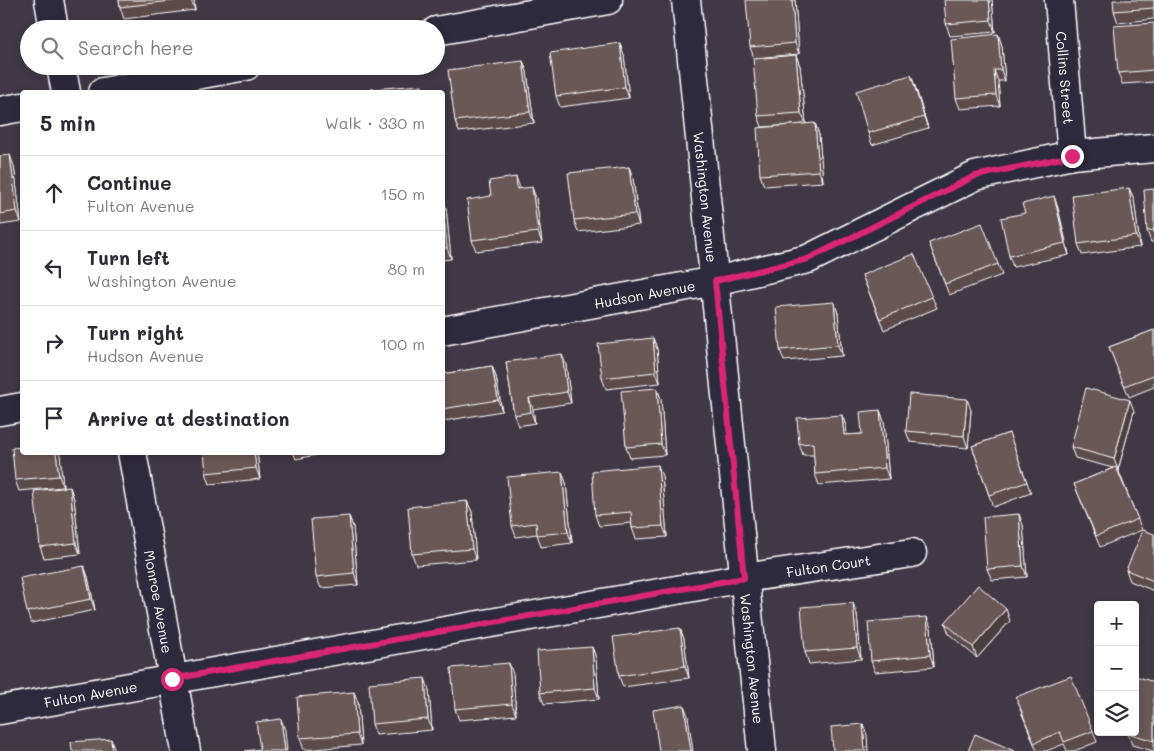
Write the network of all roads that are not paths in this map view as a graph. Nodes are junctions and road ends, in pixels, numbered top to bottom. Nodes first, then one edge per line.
1 (49, 0) edge
2 (608, 0) edge
3 (686, 0) edge
4 (1059, 0) edge
5 (52, 20) edge
6 (445, 29) edge
7 (63, 75) edge
8 (196, 75) edge
9 (66, 90) edge
10 (113, 90) edge
11 (20, 107) edge
12 (0, 111) edge
13 (1154, 148) edge
14 (1072, 156) junction
15 (715, 281) junction
16 (445, 329) edge
17 (20, 407) edge
18 (0, 411) edge
19 (133, 455) edge
20 (912, 553) dead end
21 (744, 578) junction
22 (172, 679) junction
23 (0, 710) edge
24 (186, 751) edge
25 (762, 751) edge

1 - 5 street
2 - 6 street
3 - 15 street, Washington Avenue
4 - 14 street, Collins Street
7 - 9 street
8 - 10 street
11 - 12 street
13 - 14 street, Hudson Avenue
14 - 15 street, Hudson Avenue
15 - 16 street, Hudson Avenue
15 - 21 street, Washington Avenue
17 - 18 street
19 - 22 street, Monroe Avenue
20 - 21 street, Fulton Court
21 - 22 street, Fulton Avenue
21 - 25 street, Washington Avenue
22 - 23 street, Fulton Avenue
22 - 24 street, Monroe Avenue

